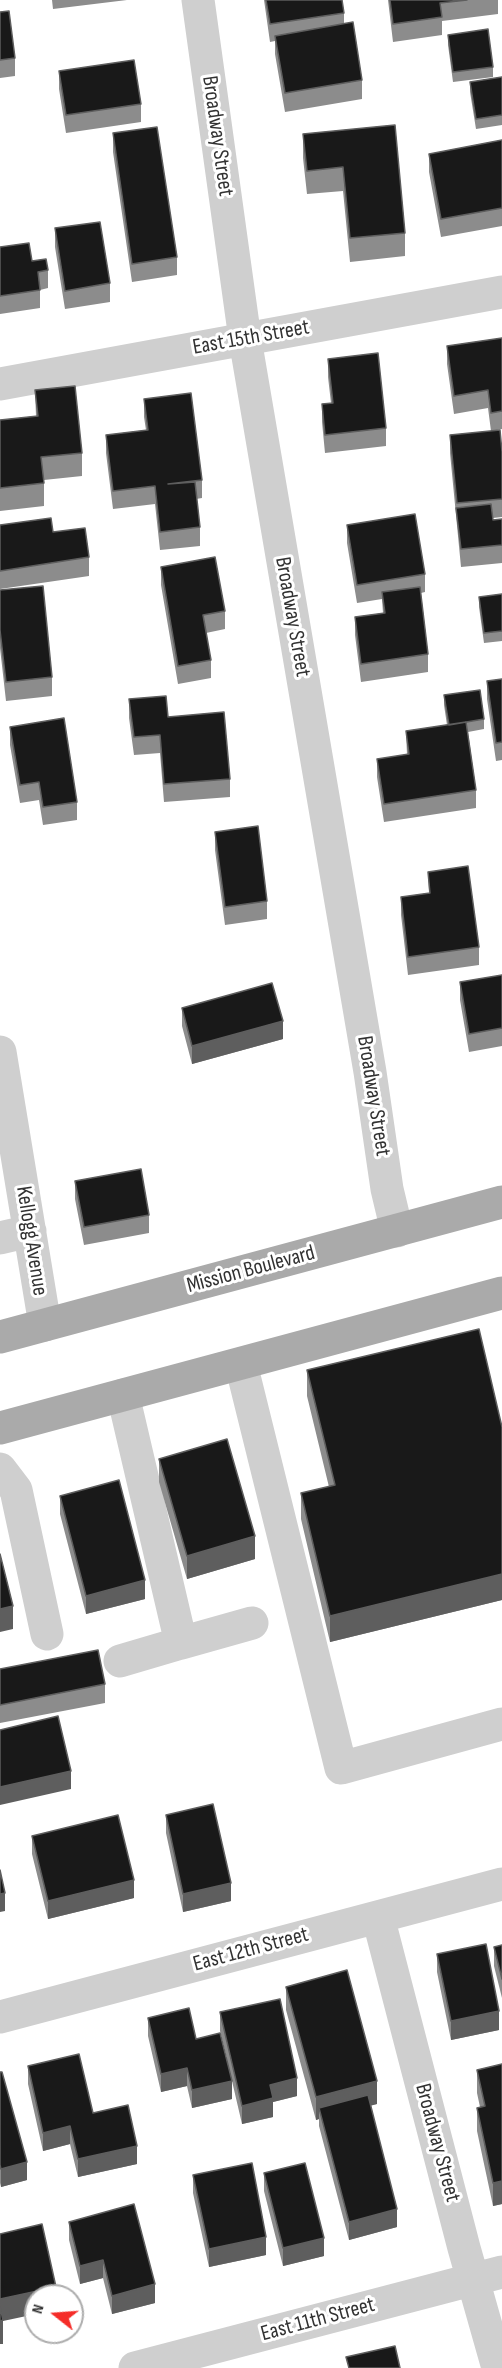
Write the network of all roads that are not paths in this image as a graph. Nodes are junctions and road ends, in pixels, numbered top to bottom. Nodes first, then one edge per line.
1 (198, 0) edge
2 (502, 291) edge
3 (244, 339) junction
4 (0, 384) edge
5 (0, 1052) edge
6 (502, 1202) edge
7 (397, 1231) junction
8 (15, 1235) edge
9 (502, 1293) edge
10 (45, 1325) junction
11 (0, 1337) edge
12 (241, 1364) junction
13 (123, 1395) junction
14 (0, 1428) edge
15 (0, 1468) edge
16 (252, 1623) dead end
17 (47, 1634) dead end
18 (181, 1643) junction
19 (120, 1661) dead end
20 (502, 1724) edge
21 (502, 1884) edge
22 (378, 1917) junction
23 (0, 2017) edge
24 (488, 2276) edge
25 (135, 2368) edge
26 (498, 2368) edge

1 - 3 street, Broadway Street
2 - 3 street, East 15th Street
3 - 4 street, East 15th Street
3 - 7 street, Broadway Street
5 - 8 street, Kellogg Avenue
6 - 7 main road, Mission Boulevard
7 - 10 main road, Mission Boulevard
8 - 10 street, Kellogg Avenue
9 - 12 main road
10 - 11 main road, Mission Boulevard
12 - 13 main road
12 - 20 street
13 - 14 main road
13 - 18 street
15 - 17 street
16 - 18 street
18 - 19 street
21 - 22 street, East 12th Street
22 - 23 street, East 12th Street
22 - 24 street, Broadway Street
24 - 25 street, East 11th Street
24 - 26 street, Broadway Street

